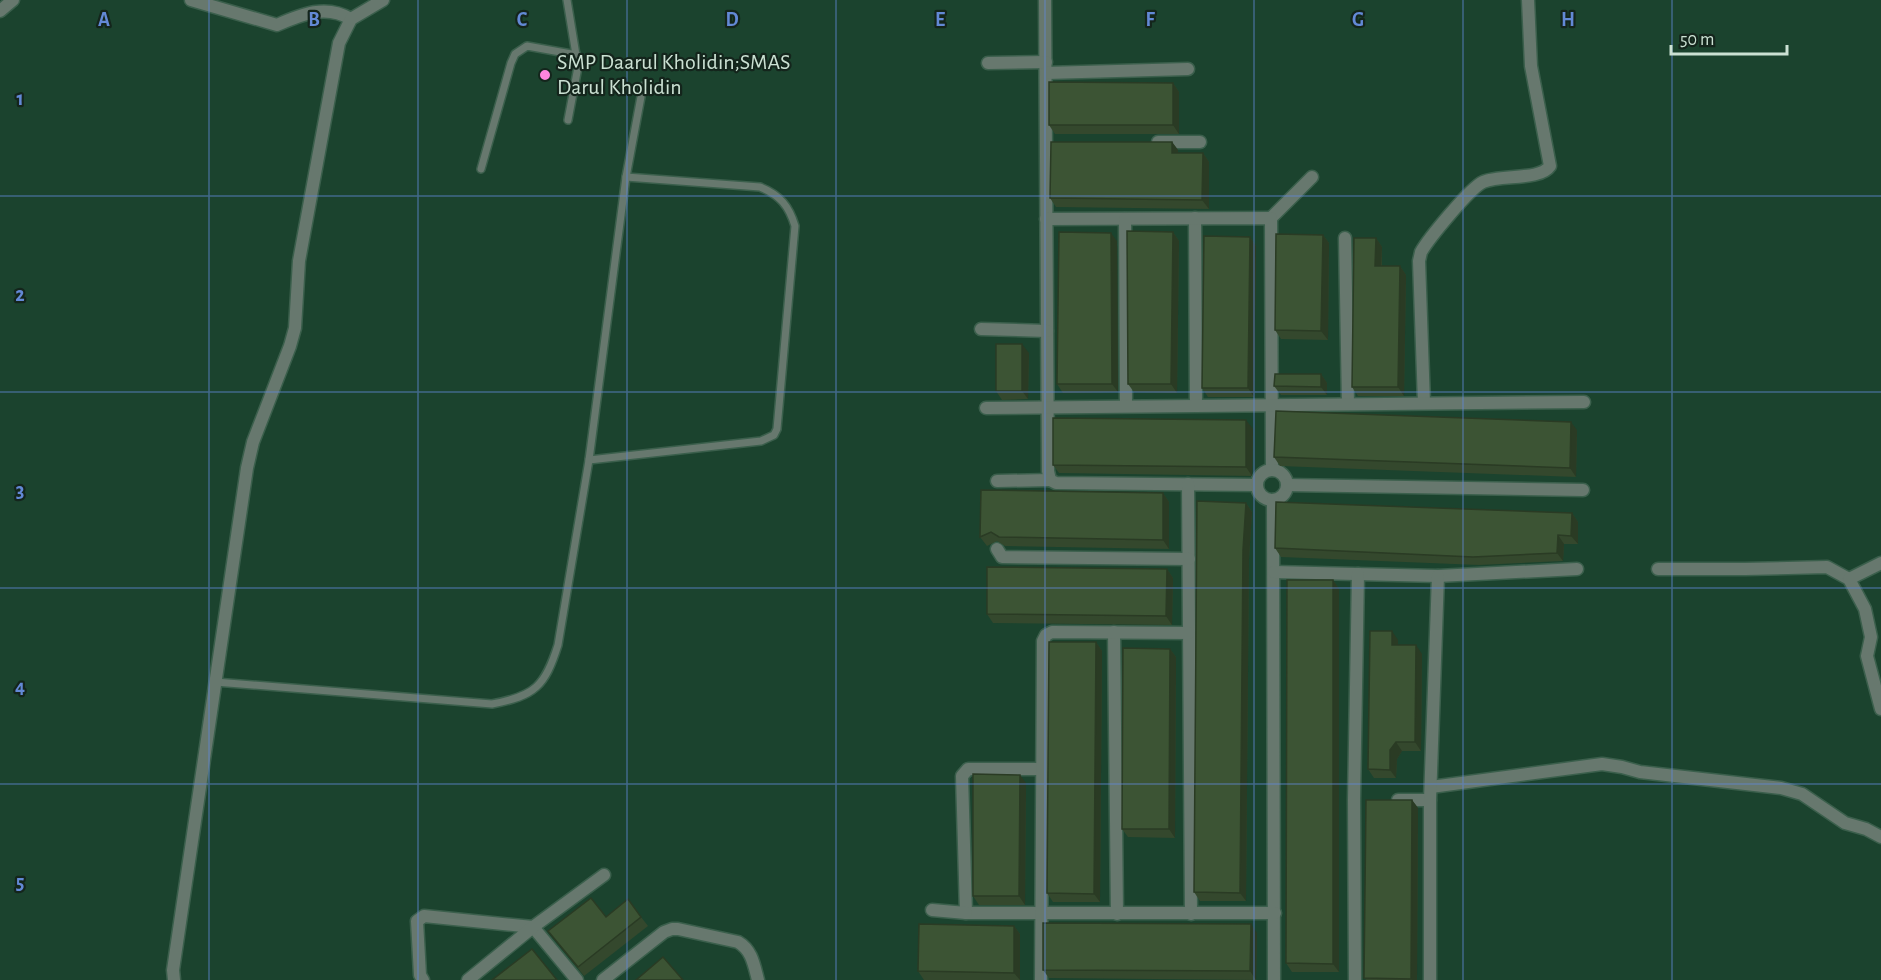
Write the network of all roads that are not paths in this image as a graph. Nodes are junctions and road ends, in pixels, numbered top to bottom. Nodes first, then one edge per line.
1 (13, 0) edge
2 (190, 0) edge
3 (383, 0) edge
4 (567, 0) edge
5 (1045, 0) edge
6 (1528, 0) edge
7 (0, 11) edge
8 (351, 19) junction
9 (577, 55) junction
10 (988, 63) dead end
11 (1046, 67) junction
12 (1188, 69) dead end
13 (643, 86) dead end
14 (568, 120) dead end
15 (1141, 142) edge
16 (1200, 142) dead end
17 (481, 169) dead end
18 (626, 177) junction
19 (1312, 177) dead end
20 (1195, 218) junction
21 (1271, 218) junction
22 (1046, 219) junction
23 (1125, 219) junction
24 (1345, 238) dead end
25 (981, 329) dead end
26 (1047, 331) junction
27 (1584, 402) dead end
28 (1424, 403) junction
29 (1348, 404) junction
30 (1196, 405) junction
31 (1272, 405) junction
32 (1126, 406) junction
33 (1048, 407) junction
34 (986, 408) dead end
35 (589, 460) junction
36 (1272, 470) junction
37 (1050, 480) junction
38 (997, 481) dead end
39 (1188, 483) junction
40 (1257, 485) junction
41 (1287, 485) junction
42 (1583, 490) dead end
43 (1274, 500) junction
44 (997, 549) dead end
45 (1189, 559) junction
46 (1881, 563) edge
47 (1576, 569) dead end
48 (1658, 569) dead end
49 (1274, 572) junction
50 (1358, 574) junction
51 (1438, 576) junction
52 (1849, 579) junction
53 (1114, 632) junction
54 (1189, 633) junction
55 (1876, 635) edge
56 (215, 682) junction
57 (1881, 709) edge
58 (1042, 769) junction
59 (1431, 787) junction
60 (1386, 800) edge
61 (1430, 800) junction
62 (1881, 837) edge
63 (604, 875) dead end
64 (932, 910) dead end
65 (966, 913) junction
66 (1275, 913) junction
67 (1042, 914) junction
68 (1117, 914) junction
69 (1191, 914) junction
70 (533, 927) junction
71 (174, 980) edge
72 (423, 980) edge
73 (468, 980) edge
74 (577, 980) edge
75 (603, 980) edge
76 (758, 980) edge
77 (1041, 980) edge
78 (1274, 980) edge
79 (1355, 980) edge
80 (1430, 980) edge

1 - 7 street
2 - 8 street
3 - 8 street
4 - 9 lane
5 - 11 street
6 - 28 street
8 - 56 street
9 - 14 lane
9 - 17 lane
10 - 11 street
11 - 12 street
11 - 22 street
13 - 18 lane
15 - 16 street
18 - 35 lane
18 - 35 lane
19 - 21 street
20 - 21 street
20 - 23 street
20 - 30 street
21 - 31 street
22 - 23 street
22 - 26 street
23 - 32 street
24 - 29 street
25 - 26 street
26 - 33 street
27 - 28 street
28 - 29 street
29 - 31 street
30 - 31 street
30 - 32 street
31 - 36 street
32 - 33 street
33 - 34 street
33 - 37 street
35 - 56 lane
36 - 40 street
36 - 41 street
37 - 38 street
37 - 39 street
39 - 40 street
39 - 45 street
40 - 43 street
41 - 42 street
41 - 43 street
43 - 49 street
44 - 45 street
45 - 54 street
46 - 52 street
47 - 51 street
48 - 52 street
49 - 50 street
49 - 66 street
50 - 51 street
50 - 79 street
51 - 59 street
52 - 55 street
53 - 54 street
53 - 58 street
53 - 68 street
54 - 69 street
55 - 57 street
56 - 71 street
58 - 65 street
58 - 67 street
59 - 61 street
59 - 62 street
60 - 61 street
61 - 80 street
63 - 70 street
64 - 65 street
65 - 67 street
66 - 69 street
66 - 78 street
67 - 68 street
67 - 77 street
68 - 69 street
70 - 72 street
70 - 73 street
70 - 74 street
75 - 76 street

